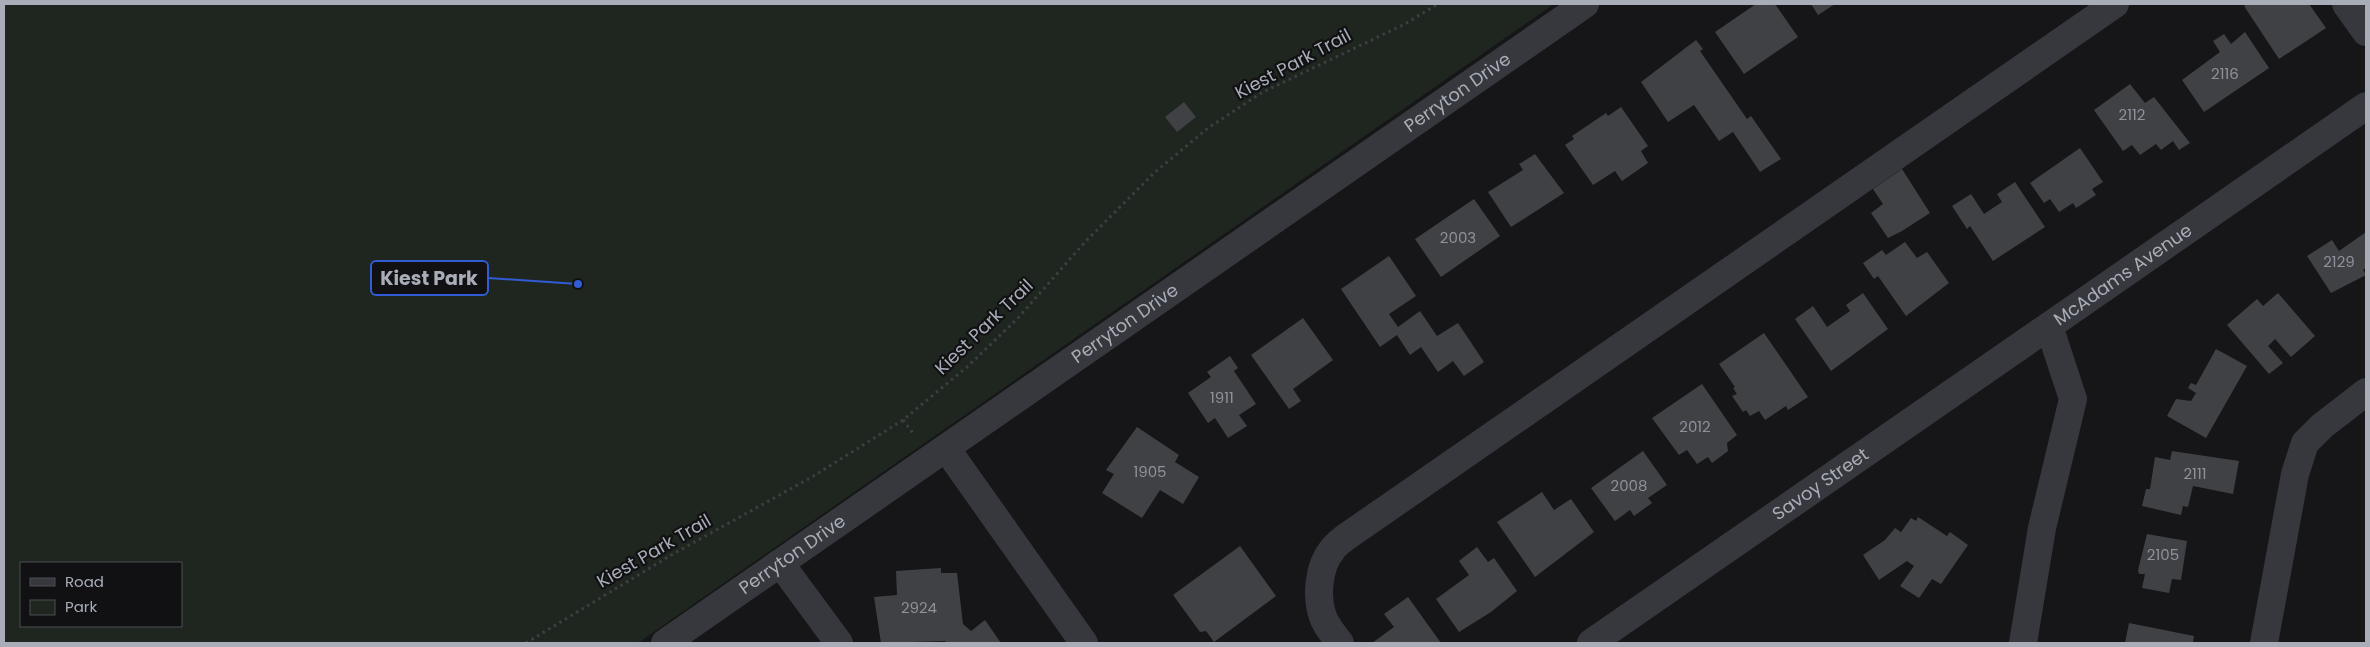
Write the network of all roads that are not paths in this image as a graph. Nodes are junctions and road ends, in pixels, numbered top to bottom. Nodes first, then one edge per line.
1 (1585, 4) edge
2 (2115, 4) edge
3 (2346, 4) edge
4 (2366, 32) edge
5 (2366, 106) edge
6 (2049, 326) junction
7 (2366, 392) edge
8 (946, 448) junction
9 (780, 563) junction
10 (665, 643) edge
11 (839, 643) edge
12 (1084, 643) edge
13 (1340, 643) edge
14 (1591, 643) edge
15 (2023, 643) edge
16 (2264, 643) edge

1 - 8 street, Perryton Drive
2 - 13 street
3 - 4 street
5 - 6 street, McAdams Avenue
6 - 14 street, Savoy Street
6 - 15 street, McAdams Avenue
7 - 16 street
8 - 9 street, Perryton Drive
8 - 12 street
9 - 10 street, Perryton Drive
9 - 11 street

